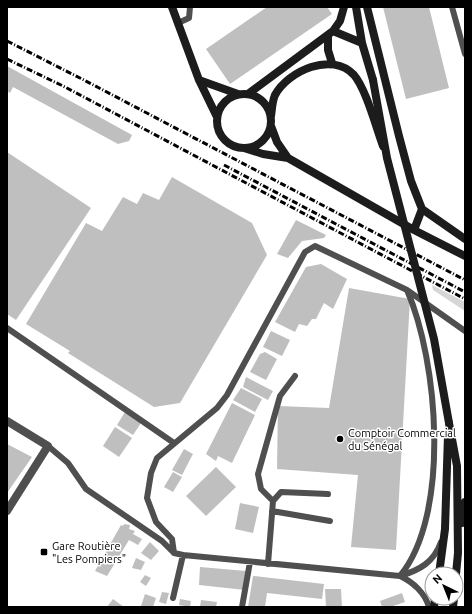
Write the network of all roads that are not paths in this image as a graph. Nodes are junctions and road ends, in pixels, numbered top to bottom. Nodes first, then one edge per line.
1 (172, 7) edge
2 (190, 7) edge
3 (344, 7) edge
4 (352, 7) edge
5 (356, 7) edge
6 (367, 7) edge
7 (452, 7) edge
8 (178, 23) junction
9 (360, 29) junction
10 (331, 33) junction
11 (362, 43) junction
12 (465, 54) edge
13 (332, 63) junction
14 (199, 80) junction
15 (238, 94) junction
16 (248, 94) junction
17 (271, 116) junction
18 (217, 117) junction
19 (271, 126) junction
20 (244, 148) junction
21 (288, 158) junction
22 (387, 158) junction
23 (422, 209) junction
24 (414, 230) junction
25 (465, 239) edge
26 (465, 256) edge
27 (408, 290) junction
28 (7, 328) edge
29 (465, 331) edge
30 (295, 376) dead end
31 (7, 421) edge
32 (448, 423) junction
33 (174, 443) junction
34 (48, 446) junction
35 (328, 494) dead end
36 (273, 501) junction
37 (465, 502) edge
38 (7, 511) edge
39 (272, 511) junction
40 (330, 521) dead end
41 (446, 529) junction
42 (463, 529) edge
43 (174, 552) junction
44 (458, 554) junction
45 (183, 555) junction
46 (250, 562) junction
47 (268, 564) junction
48 (440, 566) edge
49 (457, 566) edge
50 (400, 576) junction
51 (173, 598) dead end
52 (242, 607) edge
53 (429, 607) edge

1 - 8 street
2 - 8 lane
3 - 10 street
4 - 9 street
5 - 9 street
6 - 23 street
7 - 12 lane
8 - 14 street
9 - 11 street
10 - 11 street
10 - 13 street
10 - 16 street
11 - 22 street, bridge
13 - 17 street
13 - 22 street, bridge
14 - 15 street
14 - 18 street
15 - 16 street
15 - 18 street
16 - 17 street
17 - 19 street
18 - 20 street
19 - 20 street
19 - 21 street
20 - 21 street
21 - 24 street
22 - 32 street, bridge
23 - 24 street
23 - 25 street
24 - 26 street
27 - 29 lane
27 - 33 lane
27 - 50 lane
28 - 33 lane
30 - 36 lane
31 - 34 street
32 - 41 street
32 - 44 street
33 - 43 lane
34 - 38 street
34 - 43 lane
35 - 36 lane
36 - 39 lane
37 - 42 street
39 - 40 lane
39 - 47 lane
41 - 48 street
41 - 50 lane
42 - 44 street
43 - 45 lane
44 - 49 street
45 - 46 lane
45 - 51 lane
46 - 47 lane
46 - 52 lane
47 - 50 lane
50 - 53 lane

